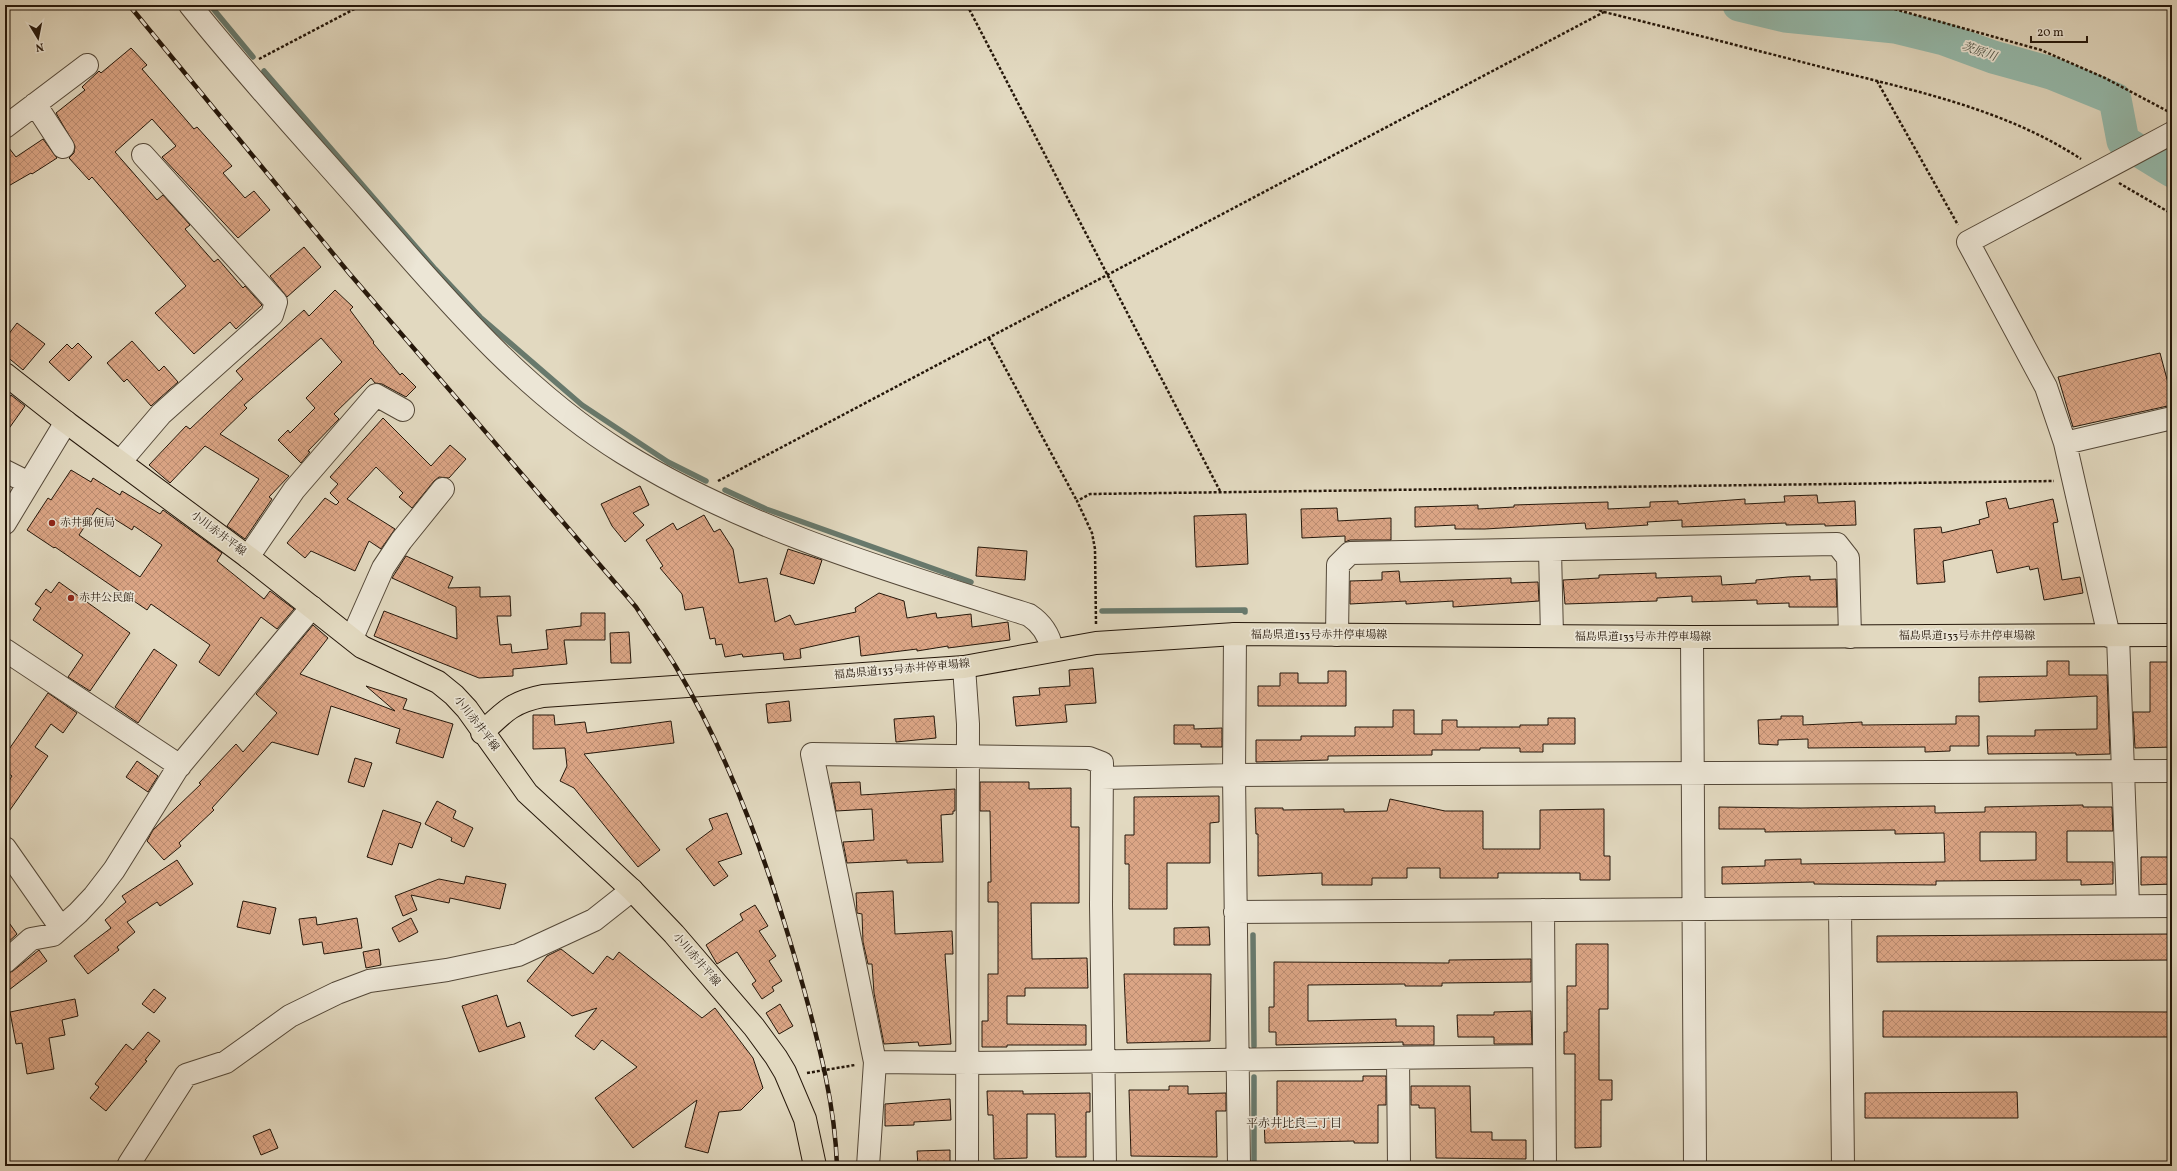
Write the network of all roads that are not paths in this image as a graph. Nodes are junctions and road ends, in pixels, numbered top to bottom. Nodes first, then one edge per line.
1 (190, 5) edge
2 (87, 65) dead end
3 (35, 104) junction
4 (5, 127) edge
5 (2172, 133) edge
6 (63, 147) dead end
7 (143, 155) dead end
8 (5, 374) edge
9 (403, 410) dead end
10 (2172, 418) edge
11 (66, 422) junction
12 (2066, 443) junction
13 (120, 462) junction
14 (5, 471) edge
15 (29, 483) junction
16 (443, 489) dead end
17 (5, 523) edge
18 (1550, 550) junction
19 (248, 557) junction
20 (312, 608) junction
21 (1235, 634) junction
22 (1338, 635) junction
23 (2172, 635) edge
24 (1552, 636) junction
25 (2114, 636) junction
26 (1692, 637) junction
27 (1850, 637) junction
28 (352, 638) junction
29 (1052, 649) junction
30 (5, 650) edge
31 (964, 667) junction
32 (482, 732) junction
33 (968, 756) junction
34 (180, 766) junction
35 (2123, 771) junction
36 (2172, 771) edge
37 (1693, 774) junction
38 (1234, 775) junction
39 (1102, 778) junction
40 (5, 848) edge
41 (632, 890) junction
42 (2128, 906) junction
43 (2172, 906) edge
44 (1840, 908) junction
45 (1693, 909) junction
46 (1543, 910) junction
47 (1235, 912) junction
48 (61, 928) junction
49 (5, 962) edge
50 (1544, 1056) junction
51 (1237, 1059) junction
52 (1398, 1059) junction
53 (1103, 1061) junction
54 (875, 1062) junction
55 (968, 1063) junction
56 (129, 1164) dead end
57 (815, 1166) edge
58 (868, 1166) edge
59 (967, 1166) edge
60 (1105, 1166) edge
61 (1239, 1166) edge
62 (1399, 1166) edge
63 (1545, 1166) edge
64 (1695, 1166) edge
65 (1843, 1166) edge

1 - 29 street
2 - 3 street
3 - 4 street
3 - 6 street
5 - 12 street
7 - 13 street
8 - 11 main road, 小川赤井平線
9 - 19 street
10 - 12 street
11 - 13 main road, 小川赤井平線
11 - 15 street
12 - 25 street
13 - 19 main road, 小川赤井平線
14 - 15 street
15 - 17 street
16 - 28 street
18 - 22 street
18 - 24 street
18 - 27 street
19 - 20 main road, 小川赤井平線
20 - 28 main road, 小川赤井平線
20 - 34 street
21 - 22 main road, 福島県道133号赤井停車場線
21 - 29 main road, 福島県道133号赤井停車場線
21 - 38 street
22 - 24 main road, 福島県道133号赤井停車場線
23 - 25 main road, 福島県道133号赤井停車場線
24 - 26 main road, 福島県道133号赤井停車場線
25 - 27 main road, 福島県道133号赤井停車場線
25 - 35 street
26 - 27 main road, 福島県道133号赤井停車場線
26 - 37 street
28 - 32 main road, 小川赤井平線
29 - 31 main road, 福島県道133号赤井停車場線
30 - 34 street
31 - 32 main road, 福島県道133号赤井停車場線
31 - 33 street
32 - 41 main road, 小川赤井平線
33 - 39 street
33 - 54 street
33 - 55 street
34 - 48 street
35 - 36 street
35 - 37 street
35 - 42 street
37 - 38 street
37 - 45 street
38 - 39 street
38 - 47 street
39 - 53 street
40 - 48 street
41 - 56 street
41 - 57 main road, 小川赤井平線
42 - 43 street
42 - 44 street
44 - 45 street
44 - 65 street
45 - 46 street
45 - 64 street
46 - 47 street
46 - 50 street
47 - 51 street
48 - 49 street
50 - 52 street
50 - 63 street
51 - 52 street
51 - 53 street
51 - 61 street
52 - 62 street
53 - 55 street
53 - 60 street
54 - 55 street
54 - 58 street
55 - 59 street

